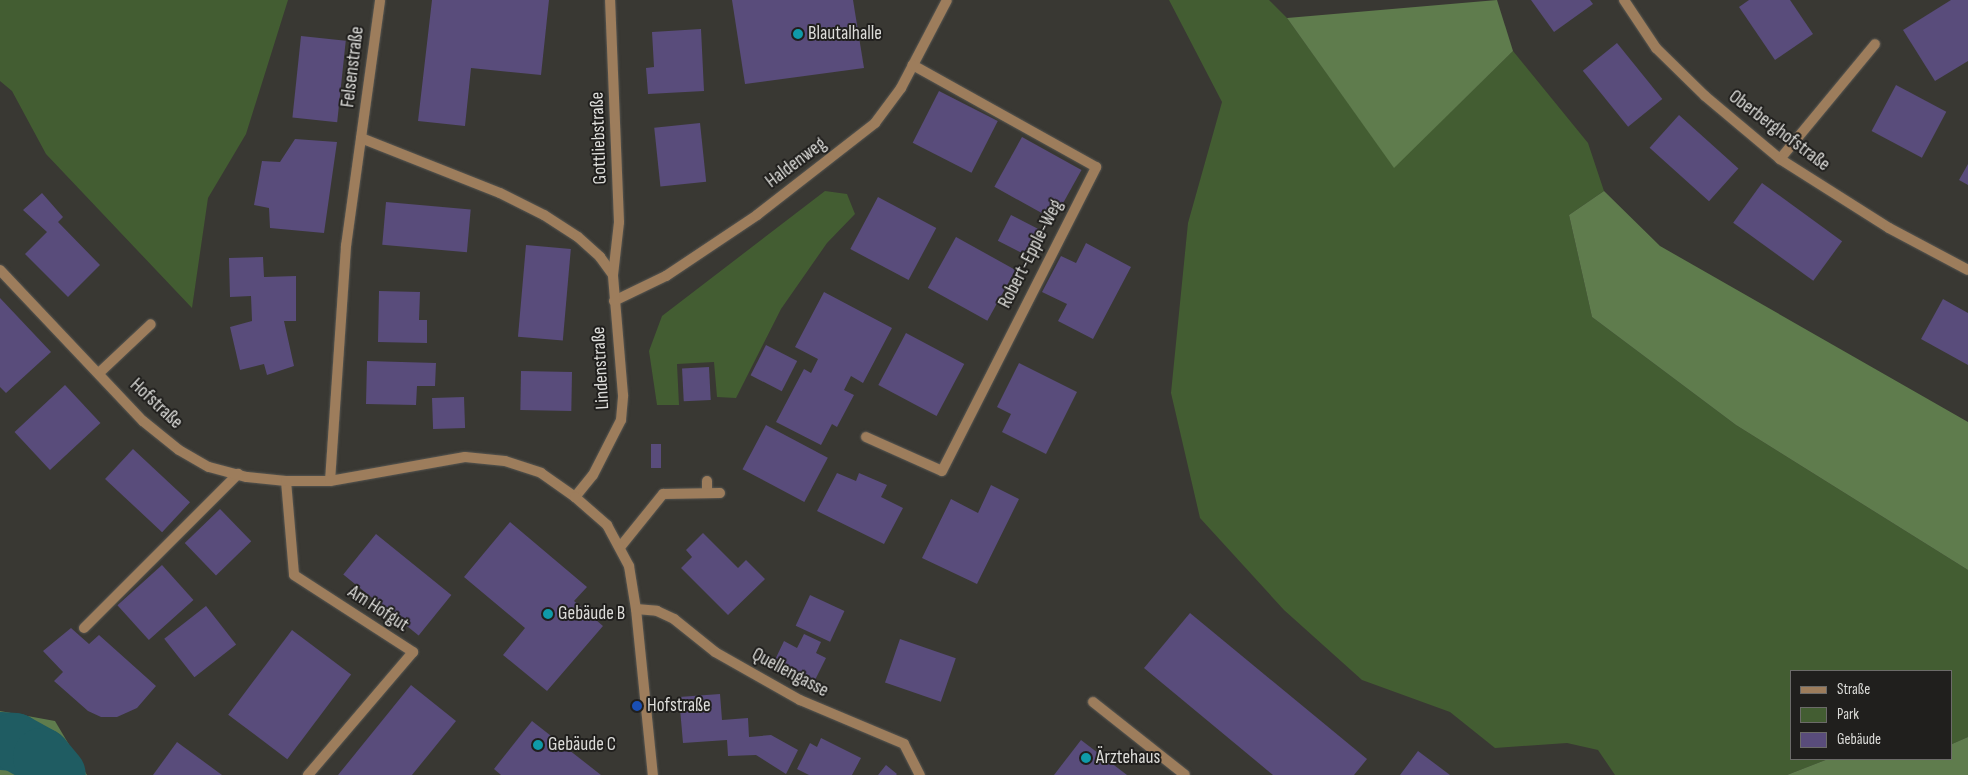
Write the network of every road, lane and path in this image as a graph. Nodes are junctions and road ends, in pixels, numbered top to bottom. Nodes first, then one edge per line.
1 (380, 0) edge
2 (610, 0) edge
3 (947, 0) edge
4 (1624, 0) edge
5 (1875, 44) dead end
6 (913, 65) junction
7 (362, 138) junction
8 (1780, 159) junction
9 (0, 270) edge
10 (1968, 270) edge
11 (613, 275) junction
12 (614, 301) junction
13 (151, 324) dead end
14 (99, 373) junction
15 (866, 437) dead end
16 (238, 474) junction
17 (286, 481) junction
18 (330, 481) junction
19 (707, 481) dead end
20 (707, 493) junction
21 (720, 493) dead end
22 (575, 497) junction
23 (621, 546) junction
24 (636, 609) junction
25 (84, 628) dead end
26 (1093, 702) dead end
27 (308, 775) edge
28 (653, 775) edge
29 (920, 775) edge
30 (1185, 775) edge

1 - 7 street, Felsenstraße
2 - 11 street, Gottliebstraße
3 - 6 street, Haldenweg
4 - 8 street, Oberberghofstraße
5 - 8 street
6 - 12 street, Haldenweg
6 - 15 street, Robert-Epple-Weg
7 - 11 street
7 - 18 street
8 - 10 street, Oberberghofstraße
9 - 14 street, Hofstraße
11 - 12 street, Lindenstraße
12 - 22 street, Lindenstraße
13 - 14 street
14 - 16 street, Hofstraße
16 - 17 street, Hofstraße
16 - 25 street
17 - 18 street, Hofstraße
17 - 27 street, Am Hofgut
18 - 22 street, Hofstraße
19 - 20 street
20 - 21 street
20 - 23 street
22 - 23 street
23 - 24 street
24 - 28 street
24 - 29 street, Quellengasse
26 - 30 street

